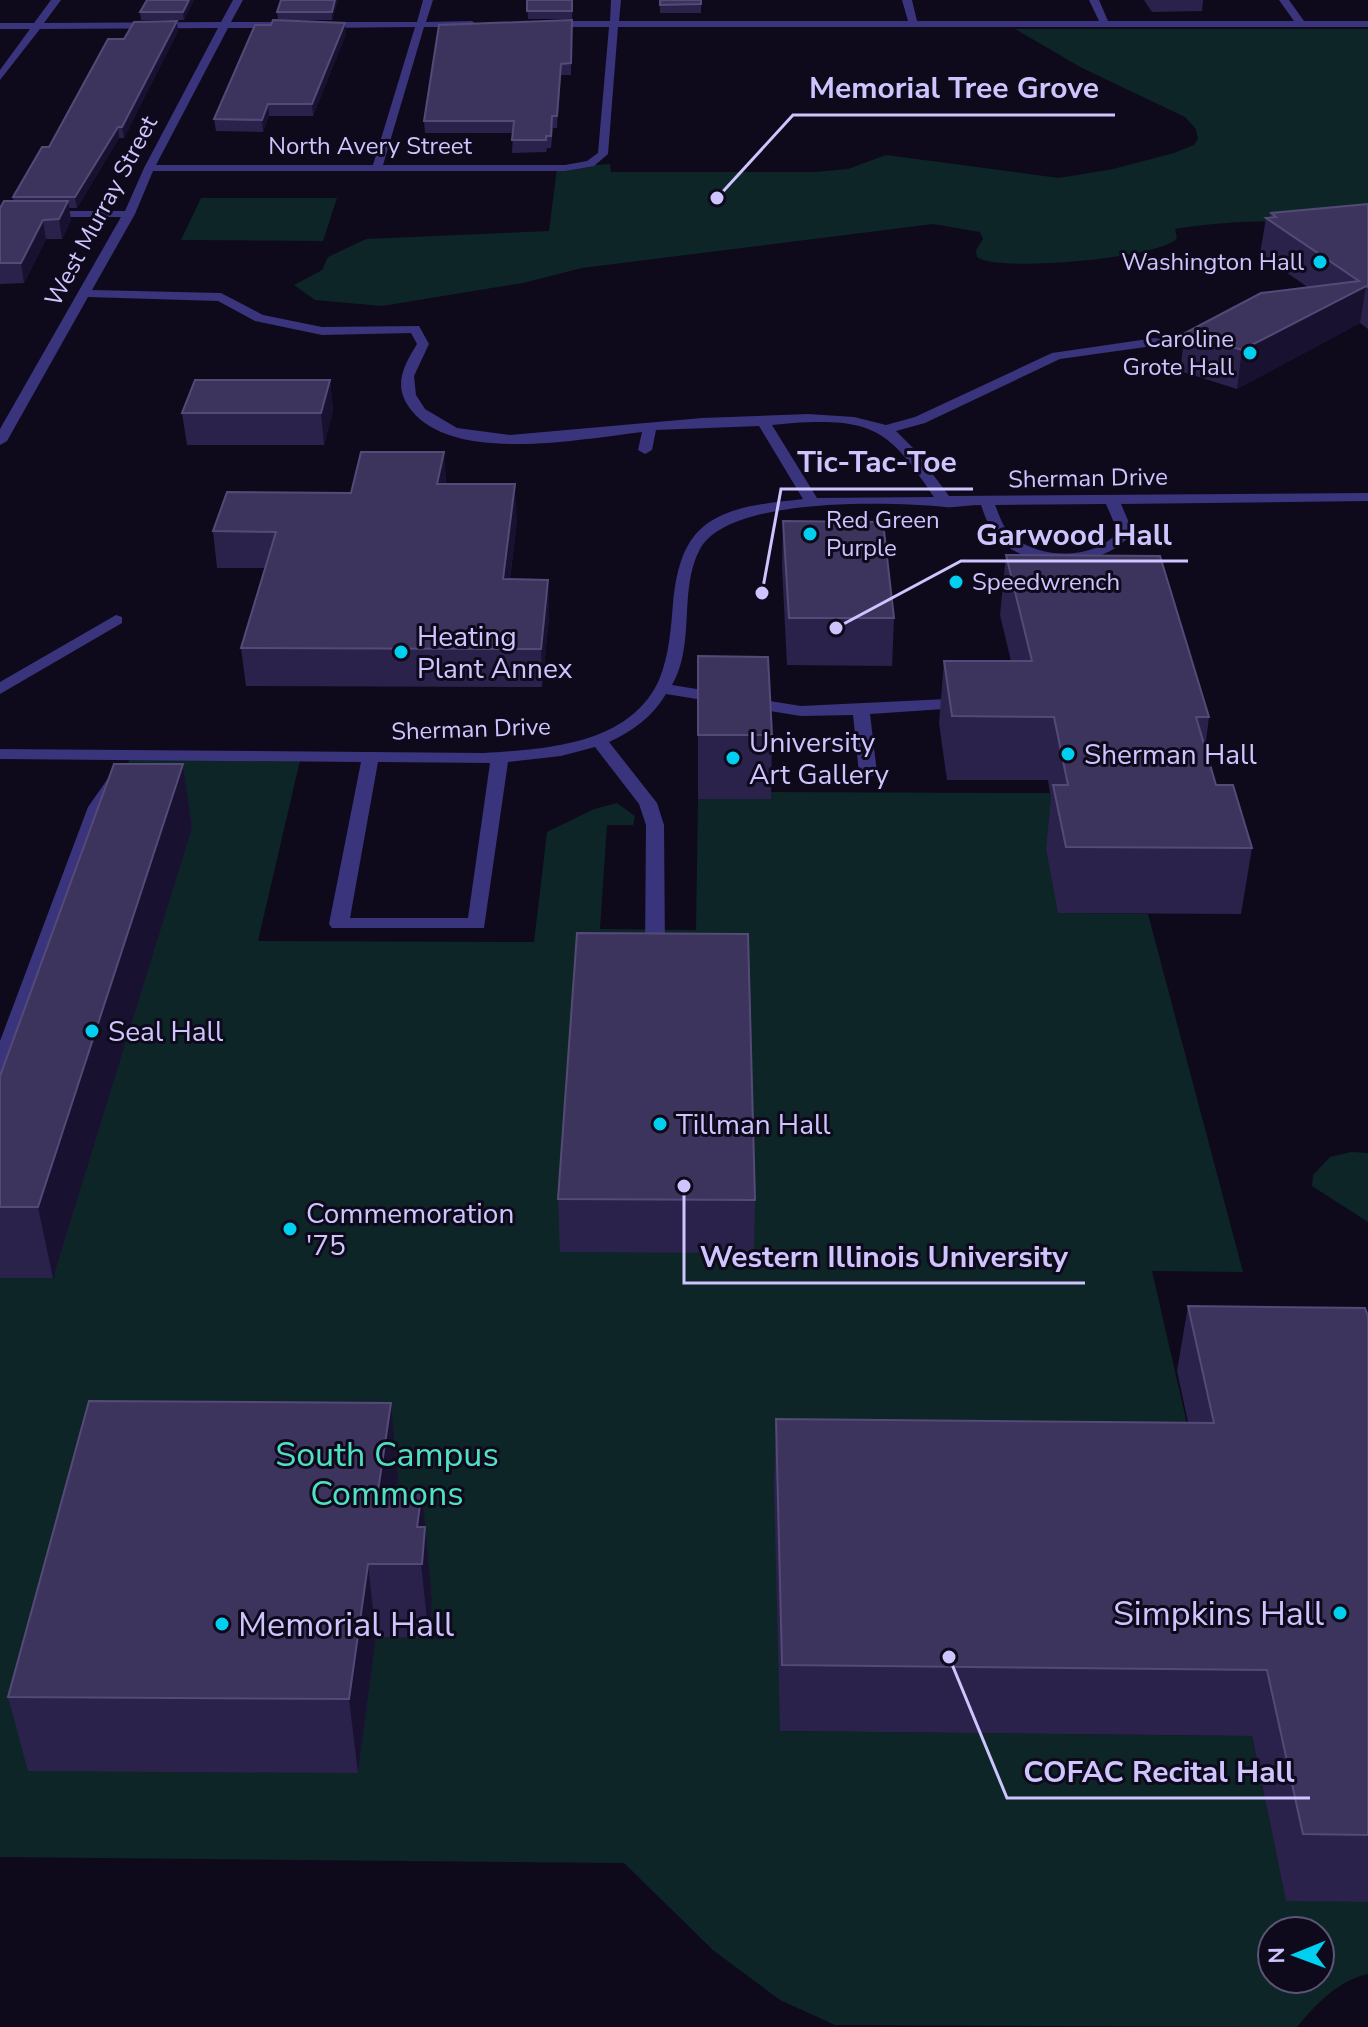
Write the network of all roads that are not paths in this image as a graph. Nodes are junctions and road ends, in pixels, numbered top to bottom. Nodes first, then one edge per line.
1 (56, 0) edge
2 (238, 0) edge
3 (428, 0) edge
4 (616, 0) edge
5 (907, 0) edge
6 (1094, 0) edge
7 (1284, 0) edge
8 (480, 24) edge
9 (525, 24) edge
10 (615, 24) junction
11 (913, 24) junction
12 (1105, 24) junction
13 (1301, 24) junction
14 (1368, 24) edge
15 (225, 25) junction
16 (299, 25) edge
17 (314, 25) edge
18 (420, 25) junction
19 (0, 26) edge
20 (37, 26) junction
21 (0, 77) edge
22 (149, 168) junction
23 (377, 168) junction
24 (0, 214) edge
25 (129, 214) junction
26 (84, 293) junction
27 (1155, 342) dead end
28 (763, 422) junction
29 (650, 427) junction
30 (885, 430) junction
31 (0, 441) edge
32 (645, 450) dead end
33 (1368, 497) edge
34 (812, 502) junction
35 (1113, 502) junction
36 (946, 503) junction
37 (987, 503) junction
38 (116, 620) dead end
39 (0, 689) edge
40 (664, 689) junction
41 (984, 703) edge
42 (861, 710) junction
43 (600, 742) junction
44 (0, 754) edge
45 (133, 755) junction
46 (500, 755) junction
47 (371, 756) junction
48 (868, 773) dead end
49 (655, 953) edge
50 (0, 1068) edge

1 - 20 street
2 - 15 street, West Murray Street
3 - 18 street
4 - 10 street
5 - 11 street
6 - 12 street
7 - 13 street
8 - 18 street
9 - 10 street
10 - 11 street
10 - 23 street, North Avery Street
11 - 12 street
12 - 13 street
13 - 14 street
15 - 16 street
15 - 20 street
15 - 22 street, West Murray Street
17 - 18 street
18 - 23 street
19 - 20 street
20 - 21 street
22 - 23 street, North Avery Street
22 - 25 street, West Murray Street
24 - 25 street
25 - 26 street, West Murray Street
26 - 29 street
26 - 31 street, West Murray Street
27 - 30 street
28 - 29 street
28 - 30 street
28 - 34 street
29 - 32 street
30 - 36 street
33 - 35 street, Sherman Drive
34 - 36 street, Sherman Drive
34 - 40 street, Sherman Drive
35 - 37 street, Sherman Drive
35 - 37 street
36 - 37 street, Sherman Drive
38 - 39 street
40 - 42 street
40 - 43 street, Sherman Drive
41 - 42 street
42 - 48 street
43 - 46 street, Sherman Drive
43 - 49 street
44 - 45 street, Sherman Drive
45 - 47 street, Sherman Drive
45 - 50 street
46 - 47 street, Sherman Drive
46 - 47 street

